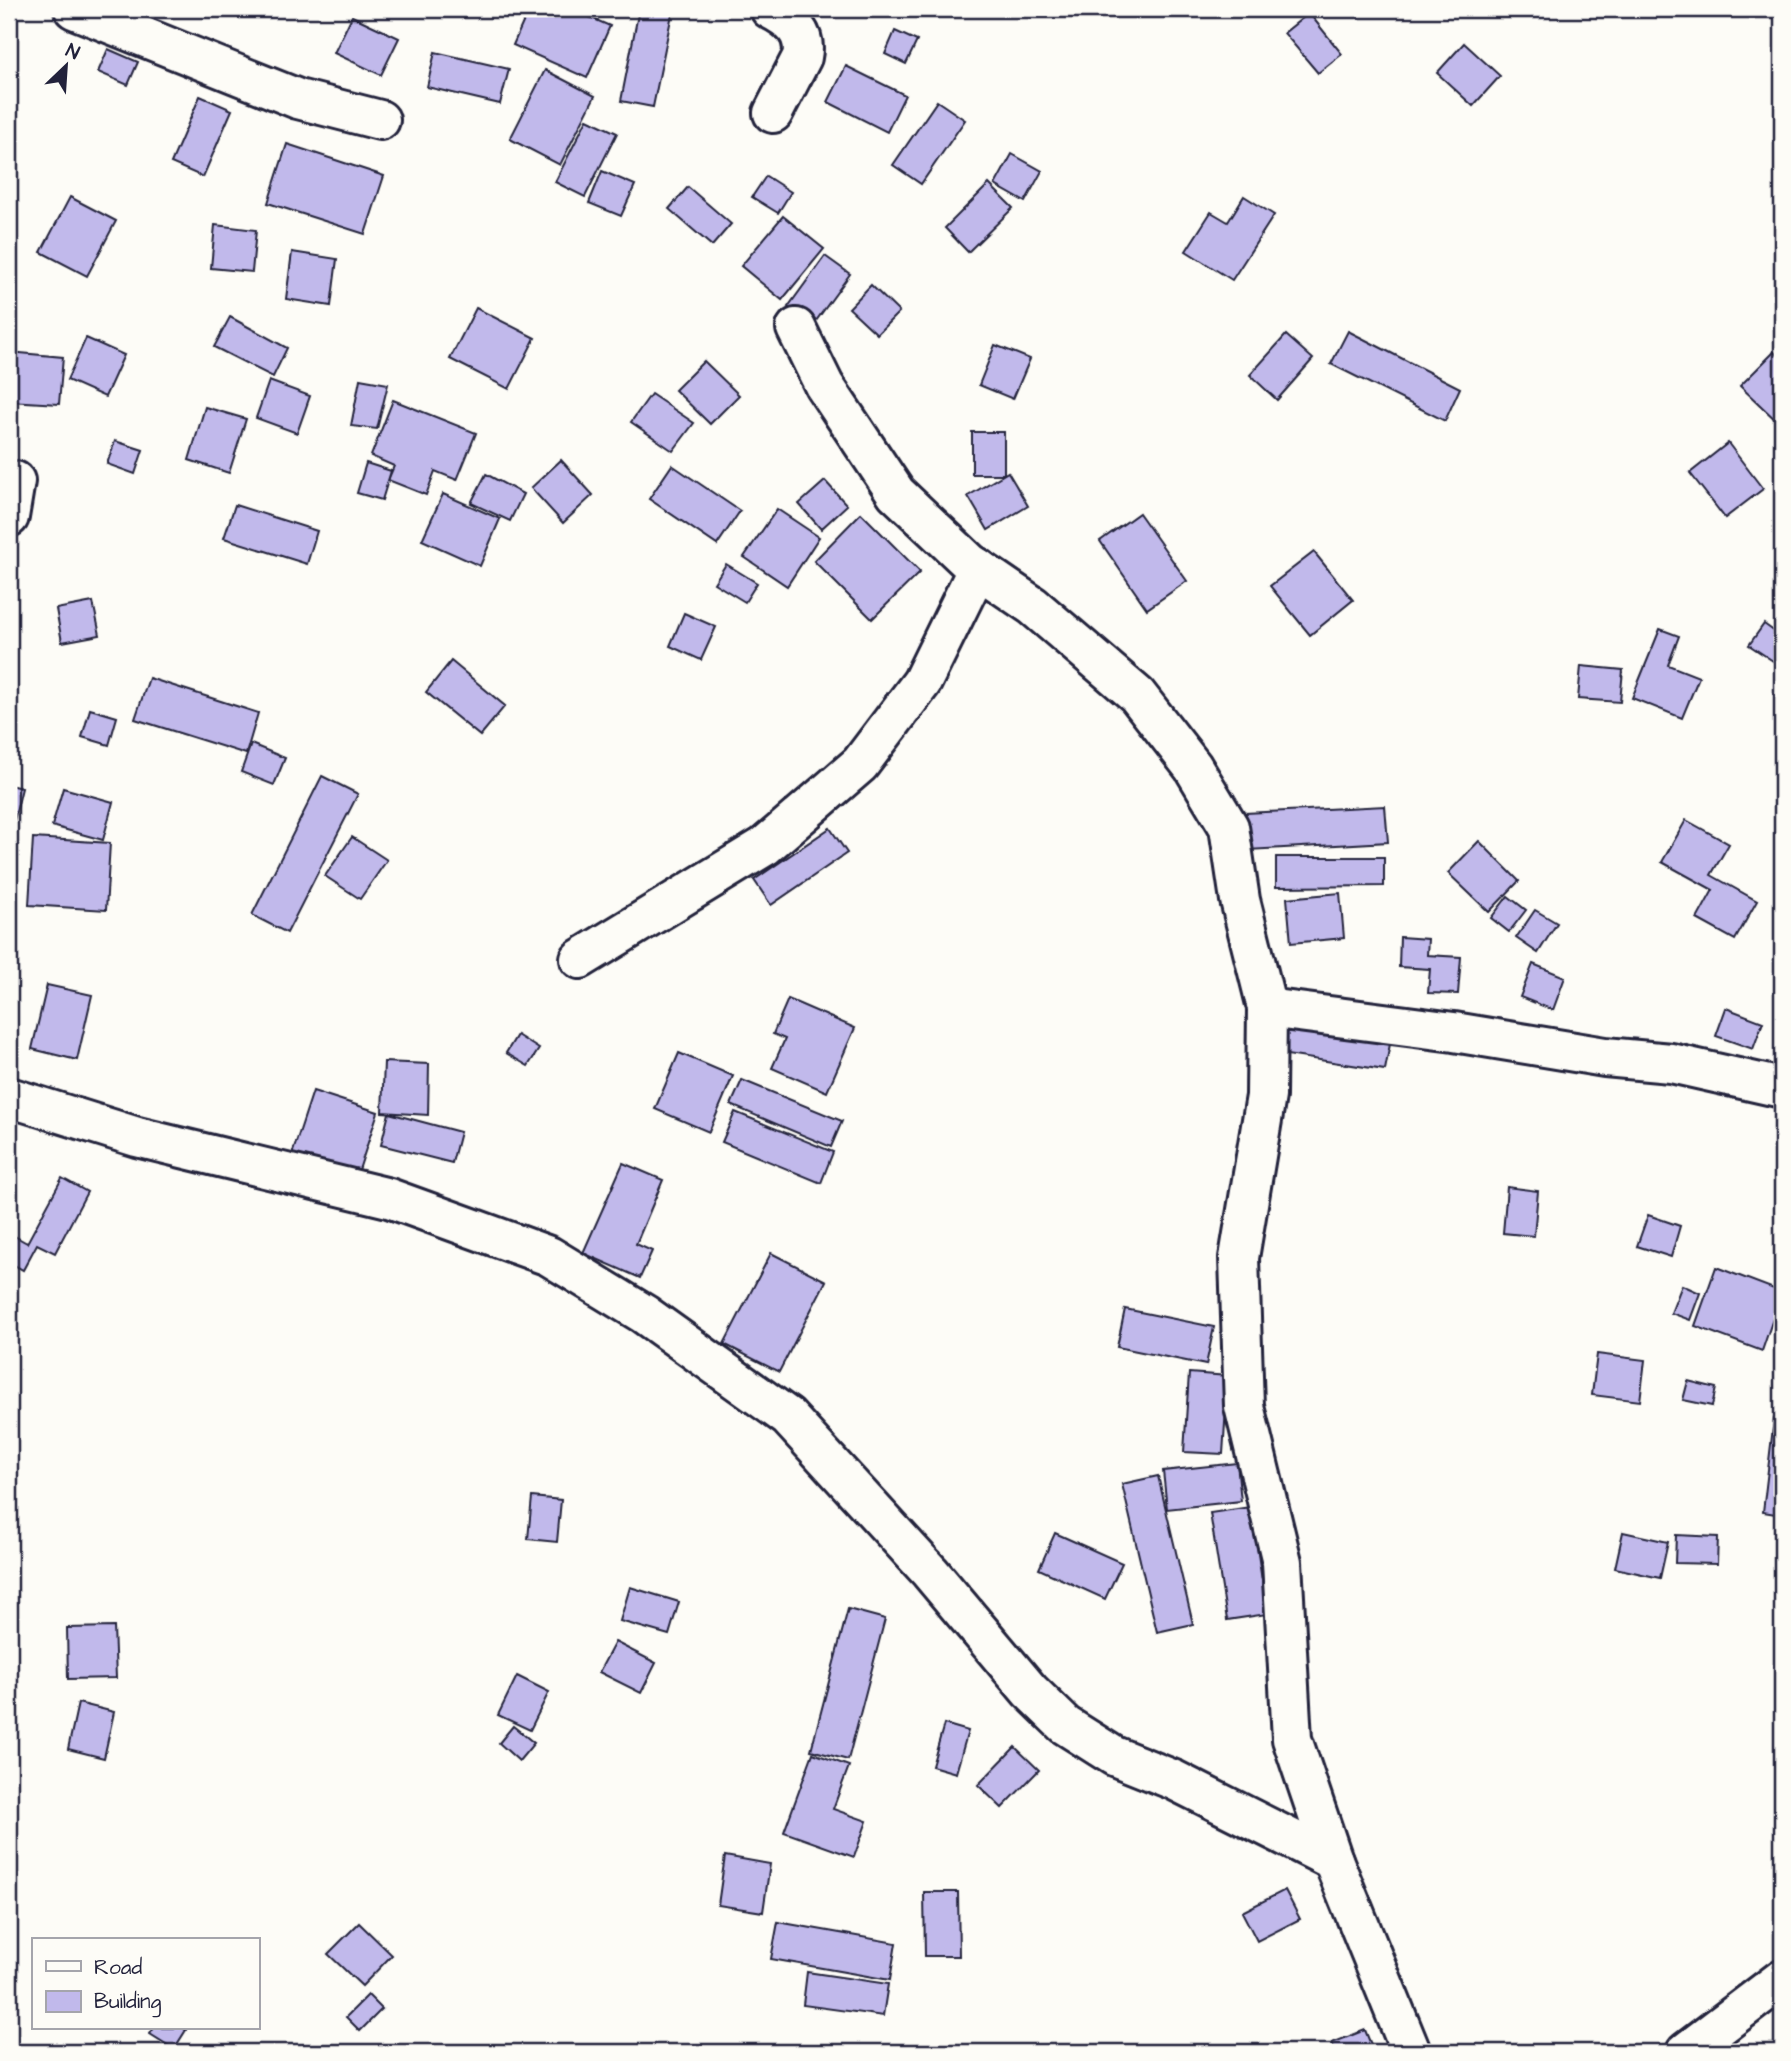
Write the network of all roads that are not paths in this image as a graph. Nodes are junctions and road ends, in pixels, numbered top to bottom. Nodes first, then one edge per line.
1 (74, 9) edge
2 (770, 9) edge
3 (774, 113) dead end
4 (380, 120) dead end
5 (796, 328) dead end
6 (978, 568) junction
7 (580, 959) dead end
8 (1267, 1008) junction
9 (1782, 1088) edge
10 (9, 1097) edge
11 (1333, 1860) junction
12 (1782, 1979) edge
13 (1411, 2052) edge
14 (1686, 2052) edge

1 - 4 street
2 - 3 street
5 - 6 street
6 - 7 street
6 - 8 street
8 - 9 street
8 - 11 street
10 - 11 street
11 - 13 street
12 - 14 street

